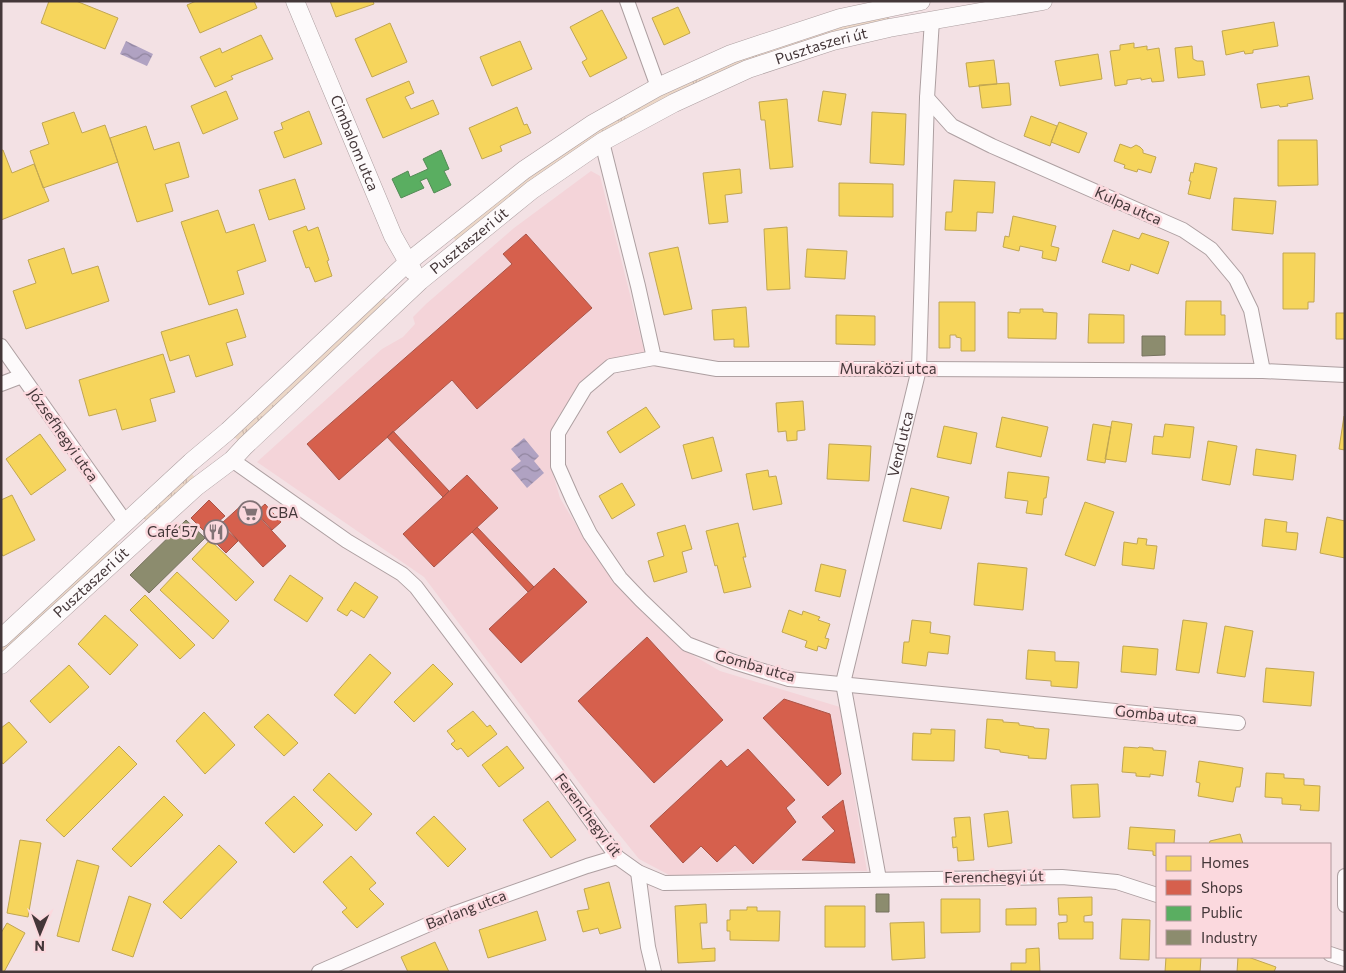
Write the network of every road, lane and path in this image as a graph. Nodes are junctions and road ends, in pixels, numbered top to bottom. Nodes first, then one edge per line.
1 (295, 1) edge
2 (627, 1) edge
3 (921, 1) edge
4 (928, 1) edge
5 (1043, 1) edge
6 (932, 20) junction
7 (658, 87) junction
8 (927, 98) junction
9 (602, 142) junction
10 (407, 263) junction
11 (420, 281) junction
12 (1, 346) edge
13 (654, 358) junction
14 (919, 368) junction
15 (1263, 371) junction
16 (1345, 375) edge
17 (22, 376) junction
18 (1, 384) edge
19 (215, 442) junction
20 (232, 460) junction
21 (126, 523) junction
22 (138, 541) junction
23 (1, 638) edge
24 (1, 665) edge
25 (843, 683) junction
26 (1238, 723) dead end
27 (617, 857) junction
28 (638, 872) junction
29 (1345, 876) edge
30 (878, 878) junction
31 (1156, 895) edge
32 (1345, 906) edge
33 (1331, 954) edge
34 (1345, 959) edge
35 (320, 972) edge
36 (654, 972) edge

1 - 10 street, Cimbalom utca
2 - 7 street
3 - 7 street, Pusztaszeri út
4 - 6 street, Vend utca
5 - 6 street, Pusztaszeri út
6 - 8 street, Vend utca
6 - 9 street, Pusztaszeri út
7 - 10 street, Pusztaszeri út
8 - 14 street, Vend utca
8 - 15 street, Kulpa utca
9 - 11 street, Pusztaszeri út
9 - 13 street
10 - 11 street, Cimbalom utca
10 - 19 street, Pusztaszeri út
11 - 20 street, Pusztaszeri út
12 - 17 street, Józsefhegyi utca
13 - 14 street, Muraközi utca
13 - 25 street, Gomba utca
14 - 15 street, Muraközi utca
14 - 25 street, Vend utca
15 - 16 street, Muraközi utca
17 - 18 street
17 - 21 street, Józsefhegyi utca
19 - 20 street
19 - 21 street, Pusztaszeri út
20 - 22 street, Pusztaszeri út
20 - 27 street, Ferenchegyi út
21 - 22 street
21 - 23 street, Pusztaszeri út
22 - 24 street, Pusztaszeri út
25 - 26 street, Gomba utca
25 - 30 street, Vend utca
27 - 28 street, Ferenchegyi út
27 - 35 street, Barlang utca
28 - 30 street, Ferenchegyi út
28 - 36 street
29 - 32 street
30 - 31 street, Ferenchegyi út
33 - 34 street

